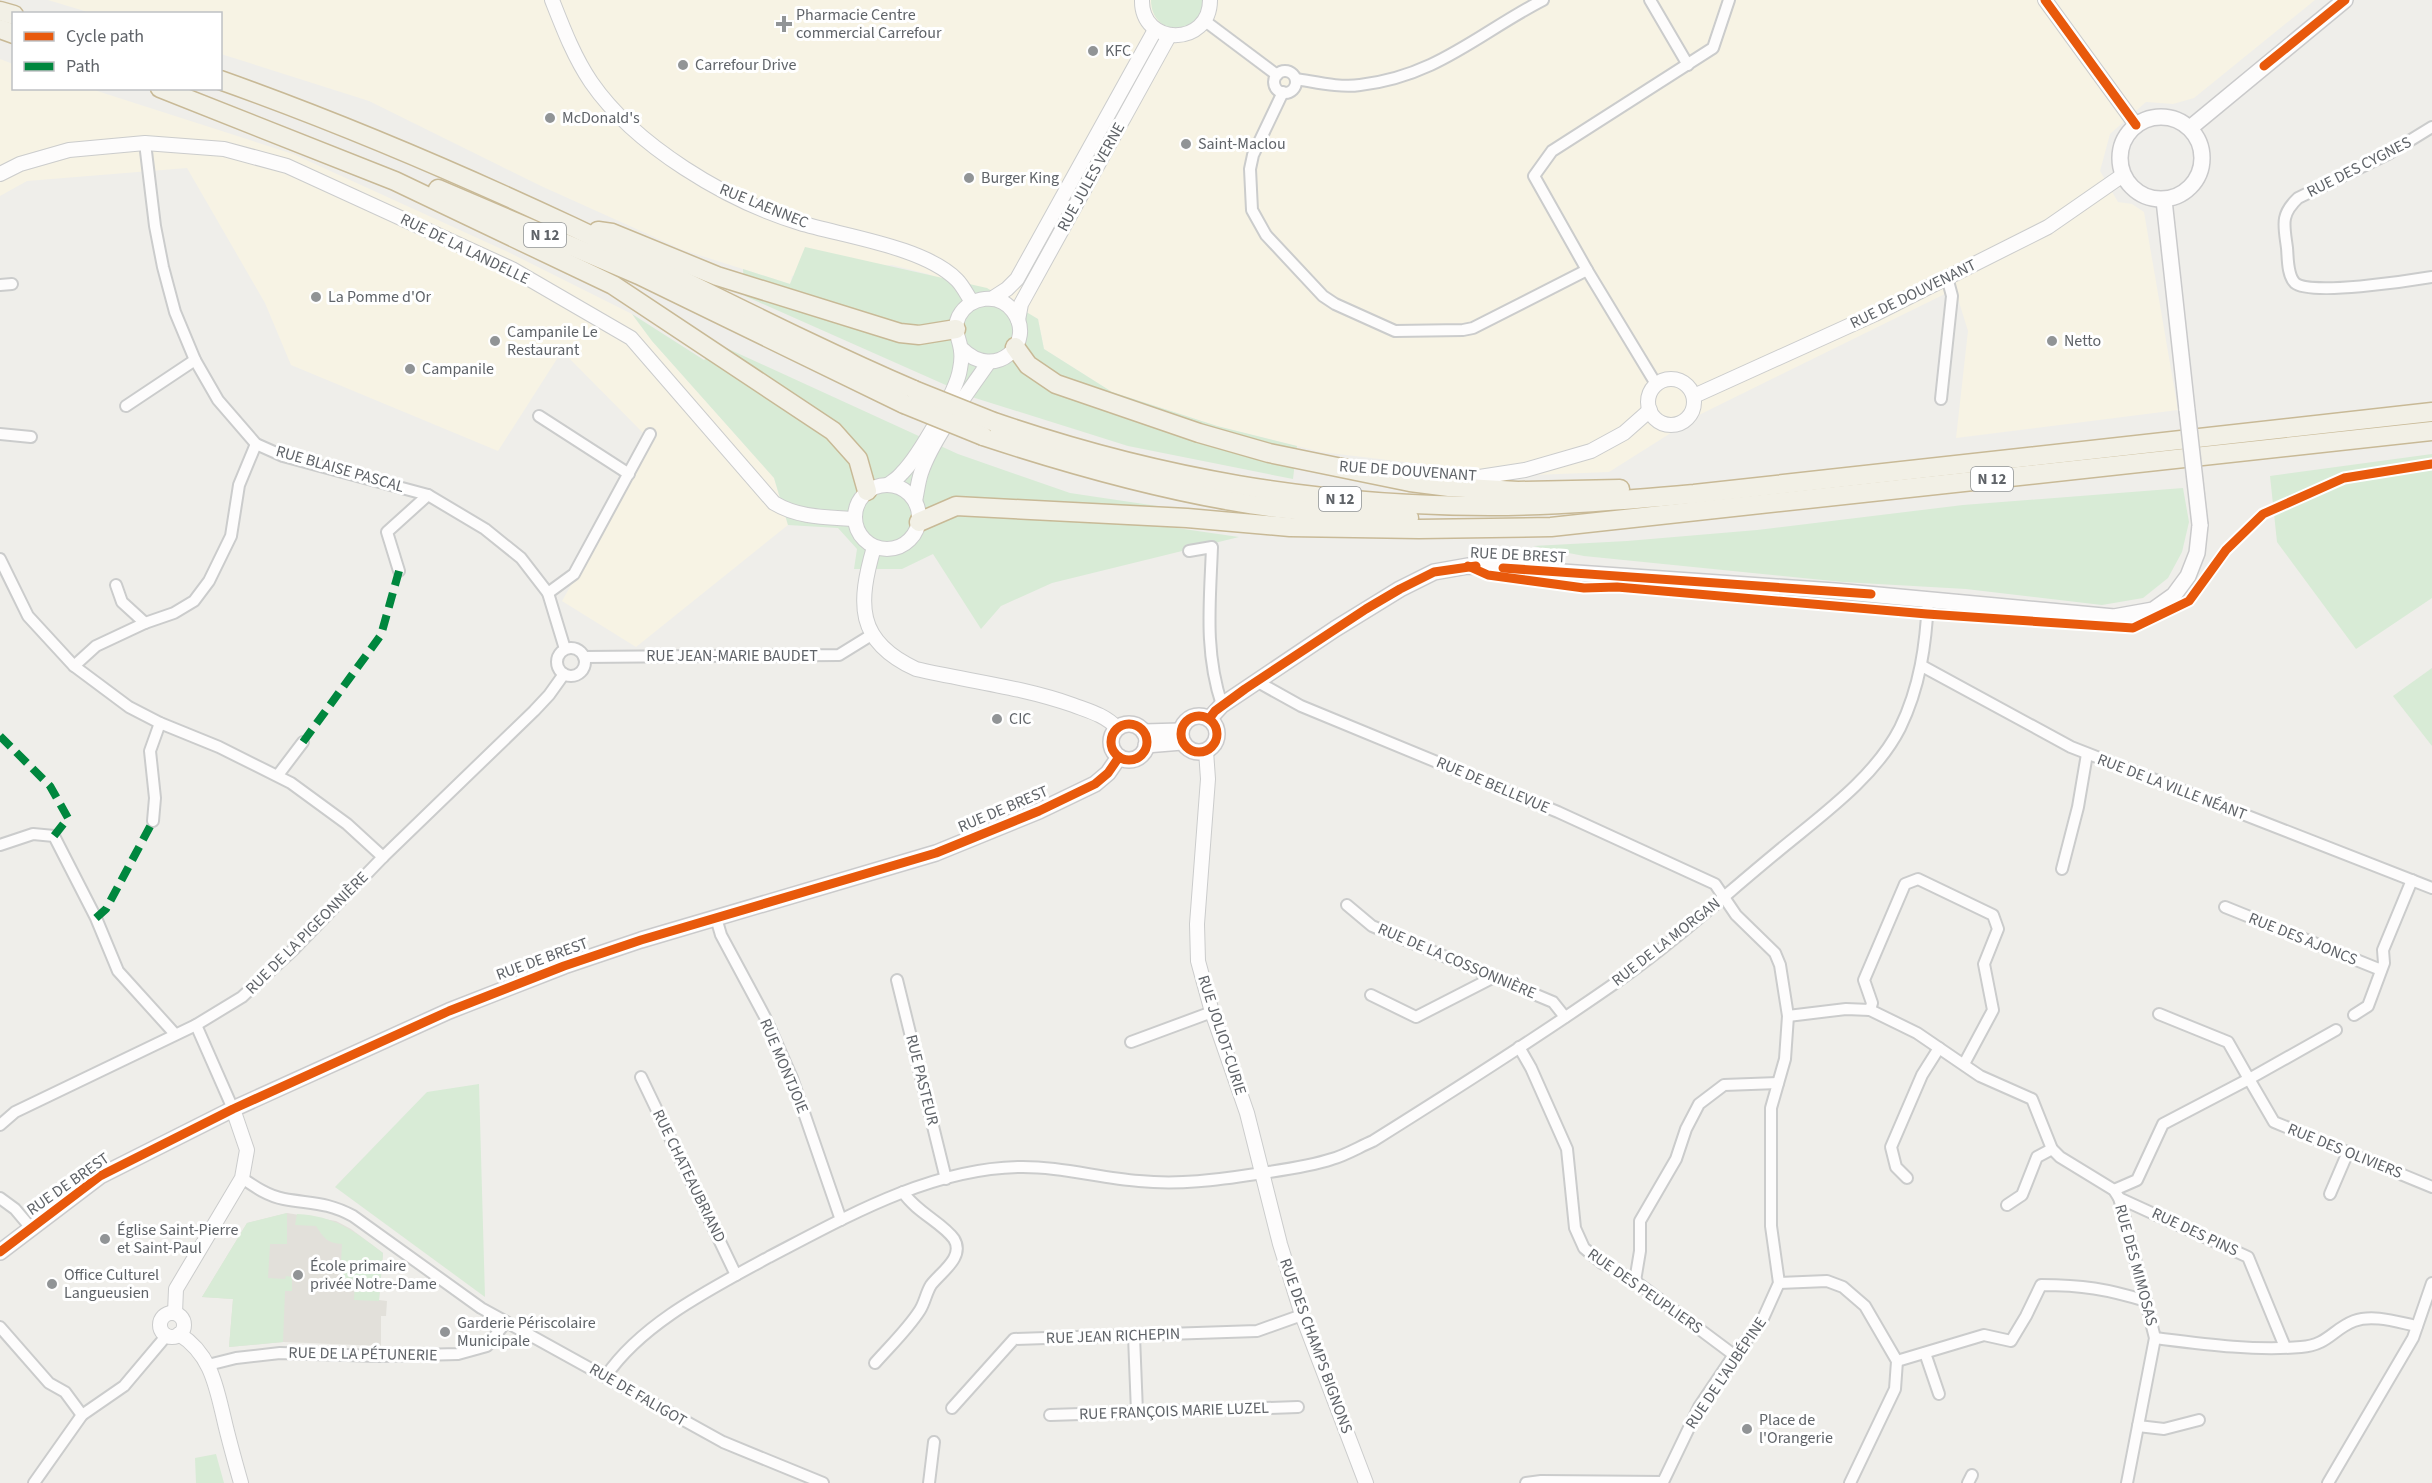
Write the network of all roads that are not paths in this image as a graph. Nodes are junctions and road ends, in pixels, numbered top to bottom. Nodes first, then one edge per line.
1 (552, 0) edge
2 (1142, 0) edge
3 (1210, 0) edge
4 (1650, 0) edge
5 (1729, 0) edge
6 (2045, 0) edge
7 (2345, 0) edge
8 (1538, 1) edge
9 (1205, 21) junction
10 (1155, 30) junction
11 (1169, 36) junction
12 (1688, 65) junction
13 (1276, 75) junction
14 (1296, 79) junction
15 (222, 81) edge
16 (165, 90) edge
17 (182, 90) edge
18 (1283, 92) junction
19 (2136, 125) junction
20 (2432, 127) edge
21 (2190, 128) junction
22 (145, 143) junction
23 (0, 174) edge
24 (2123, 175) junction
25 (2164, 200) junction
26 (575, 228) junction
27 (1587, 270) junction
28 (1947, 278) junction
29 (2432, 278) edge
30 (12, 284) dead end
31 (0, 285) edge
32 (993, 298) junction
33 (972, 302) junction
34 (1018, 320) junction
35 (956, 329) junction
36 (1015, 347) junction
37 (962, 349) junction
38 (195, 360) junction
39 (989, 362) junction
40 (1656, 384) junction
41 (1694, 396) junction
42 (909, 397) junction
43 (1941, 399) dead end
44 (126, 406) dead end
45 (1650, 410) junction
46 (2432, 412) edge
47 (539, 416) dead end
48 (988, 429) junction
49 (2432, 431) edge
50 (0, 434) edge
51 (650, 434) dead end
52 (31, 437) dead end
53 (256, 444) junction
54 (1331, 465) junction
55 (629, 474) junction
56 (888, 485) junction
57 (867, 491) junction
58 (1694, 494) junction
59 (428, 495) junction
60 (915, 501) junction
61 (854, 519) junction
62 (919, 522) junction
63 (1551, 526) junction
64 (874, 547) junction
65 (1189, 551) dead end
66 (0, 559) edge
67 (399, 571) dead end
68 (116, 585) dead end
69 (548, 593) junction
70 (1928, 600) junction
71 (145, 623) junction
72 (873, 634) junction
73 (565, 649) junction
74 (584, 657) junction
75 (74, 666) junction
76 (1922, 666) junction
77 (564, 674) junction
78 (1256, 681) junction
79 (1222, 705) junction
80 (1209, 719) junction
81 (160, 723) junction
82 (1117, 728) junction
83 (1181, 737) junction
84 (1145, 738) junction
85 (303, 742) dead end
86 (1206, 752) junction
87 (2087, 754) junction
88 (1119, 757) junction
89 (278, 775) junction
90 (153, 821) dead end
91 (0, 845) edge
92 (383, 857) junction
93 (2062, 869) dead end
94 (2412, 880) junction
95 (2432, 888) edge
96 (1725, 896) junction
97 (1347, 905) dead end
98 (2225, 907) dead end
99 (716, 918) junction
100 (2382, 970) junction
101 (1494, 977) junction
102 (897, 980) dead end
103 (1371, 995) dead end
104 (1870, 1010) junction
105 (1212, 1012) junction
106 (2159, 1014) dead end
107 (2354, 1015) dead end
108 (1788, 1016) junction
109 (1564, 1017) junction
110 (196, 1025) junction
111 (2336, 1030) dead end
112 (175, 1034) junction
113 (1131, 1042) dead end
114 (1519, 1047) junction
115 (1939, 1048) junction
116 (1964, 1064) junction
117 (641, 1077) dead end
118 (2249, 1079) junction
119 (1778, 1083) junction
120 (233, 1109) junction
121 (0, 1125) edge
122 (2052, 1149) junction
123 (2348, 1152) junction
124 (1263, 1173) junction
125 (242, 1178) junction
126 (1907, 1178) dead end
127 (946, 1179) junction
128 (2432, 1187) edge
129 (903, 1192) junction
130 (2116, 1194) junction
131 (2330, 1194) dead end
132 (0, 1198) edge
133 (2007, 1205) dead end
134 (841, 1220) junction
135 (31, 1228) junction
136 (0, 1252) edge
137 (736, 1275) junction
138 (1635, 1281) junction
139 (1779, 1283) junction
140 (2432, 1283) edge
141 (2146, 1301) junction
142 (175, 1313) junction
143 (1302, 1315) junction
144 (506, 1322) junction
145 (2417, 1326) junction
146 (0, 1327) edge
147 (173, 1335) junction
148 (1134, 1335) junction
149 (2155, 1338) junction
150 (2285, 1347) junction
151 (1925, 1353) junction
152 (1734, 1355) junction
153 (1896, 1361) junction
154 (875, 1363) dead end
155 (208, 1365) junction
156 (606, 1376) junction
157 (1940, 1394) dead end
158 (1298, 1407) dead end
159 (951, 1408) dead end
160 (1137, 1412) junction
161 (82, 1414) junction
162 (1050, 1415) dead end
163 (2199, 1420) dead end
164 (2138, 1426) junction
165 (934, 1442) dead end
166 (34, 1483) edge
167 (241, 1483) edge
168 (823, 1483) edge
169 (929, 1483) edge
170 (1366, 1483) edge
171 (1526, 1483) edge
172 (1666, 1483) edge
173 (1850, 1483) edge
174 (2127, 1483) edge
175 (2328, 1483) edge

1 - 33 street, RUE LAENNEC
2 - 10 street
3 - 9 street
4 - 12 street
5 - 12 street
6 - 19 street
7 - 21 main road
8 - 14 street
9 - 11 street
9 - 13 street
10 - 11 street
10 - 32 street, RUE JULES VERNE
11 - 34 street, RUE JULES VERNE
12 - 27 street
13 - 14 street
13 - 18 street
14 - 18 street
15 - 26 highway, N 12
16 - 57 highway
17 - 42 highway, N 12
18 - 27 street
19 - 21 main road
19 - 24 main road
20 - 29 street, RUE DES CYGNES
21 - 25 main road
22 - 23 street, RUE DE LA LANDELLE
22 - 38 street, RUE BLAISE PASCAL
22 - 61 street, RUE DE LA LANDELLE
24 - 25 main road
24 - 28 street, RUE DE DOUVENANT
25 - 70 main road, RUE DE BREST, bridge
26 - 35 highway
26 - 42 highway, N 12
27 - 40 street
28 - 41 street, RUE DE DOUVENANT
28 - 43 street
30 - 31 street
32 - 33 street
32 - 34 street
33 - 35 street
34 - 36 street
35 - 37 street
36 - 39 street
36 - 54 highway
37 - 39 street
37 - 56 street
38 - 44 street
38 - 53 street, RUE BLAISE PASCAL
39 - 60 street
40 - 41 street
40 - 45 street
41 - 45 street
42 - 48 highway, N 12, bridge
45 - 54 street, RUE DE DOUVENANT
46 - 58 highway, N 12
47 - 55 street
48 - 58 highway, N 12
48 - 63 highway, N 12
49 - 63 highway, N 12
50 - 52 street
51 - 55 street
53 - 59 street, RUE BLAISE PASCAL
53 - 71 street
54 - 58 highway
55 - 69 street
56 - 57 street
56 - 60 street
57 - 61 street
59 - 67 street
59 - 69 street, RUE BLAISE PASCAL
60 - 62 street
61 - 64 street
62 - 63 highway
62 - 64 street
64 - 72 street
65 - 79 street
66 - 75 street
68 - 71 street
69 - 73 street, RUE BLAISE PASCAL
70 - 76 street, RUE DE LA MORGAN
70 - 78 main road, RUE DE BREST
71 - 75 street
72 - 74 street, RUE JEAN-MARIE BAUDET
72 - 82 street
73 - 74 street
73 - 77 street
74 - 77 street
75 - 81 street
76 - 87 street, RUE DE LA VILLE NÉANT
76 - 96 street, RUE DE LA MORGAN
77 - 92 street, RUE DE LA PIGEONNIÈRE
78 - 79 main road, RUE DE BREST
78 - 96 street, RUE DE BELLEVUE
79 - 80 main road, RUE DE BREST
80 - 83 main road
80 - 86 main road
81 - 89 street
81 - 90 street
82 - 84 main road
82 - 88 main road
83 - 84 main road
83 - 86 main road
84 - 88 main road
85 - 89 street
86 - 105 street, RUE JOLIOT-CURIE
87 - 93 street
87 - 94 street, RUE DE LA VILLE NÉANT
88 - 99 main road, RUE DE BREST
89 - 92 street
91 - 112 street
92 - 110 street, RUE DE LA PIGEONNIÈRE
94 - 95 street, RUE DE LA VILLE NÉANT
94 - 100 street
96 - 108 street
96 - 109 street, RUE DE LA MORGAN
97 - 101 street, RUE DE LA COSSONNIÈRE
98 - 100 street, RUE DES AJONCS
99 - 120 main road, RUE DE BREST
99 - 134 street, RUE MONTJOIE
100 - 107 street
101 - 103 street
101 - 109 street, RUE DE LA COSSONNIÈRE
102 - 127 street, RUE PASTEUR
104 - 108 street
104 - 115 street
104 - 116 street
105 - 113 street
105 - 124 street, RUE JOLIOT-CURIE
106 - 118 street, RUE DES OLIVIERS
108 - 119 street
109 - 114 street, RUE DE LA MORGAN
110 - 112 street, RUE DE LA PIGEONNIÈRE
110 - 120 street
111 - 118 street
112 - 121 street, RUE DE LA PIGEONNIÈRE
114 - 124 street, RUE DE LA MORGAN
114 - 138 street, RUE DES PEUPLIERS
115 - 116 street
115 - 126 street
116 - 122 street
117 - 137 street, RUE CHATEAUBRIAND
118 - 123 street, RUE DES OLIVIERS
118 - 130 street
119 - 138 street
119 - 139 street
120 - 125 street
120 - 135 main road, RUE DE BREST
122 - 130 street, RUE DES MIMOSAS
122 - 133 street
123 - 128 street, RUE DES OLIVIERS
123 - 131 street
124 - 127 street, RUE DE LA MORGAN
124 - 143 street, RUE DES CHAMPS BIGNONS
125 - 142 street
125 - 144 street, RUE DE FALIGOT
127 - 129 street, RUE DE LA MORGAN
129 - 134 street, RUE DE LA MORGAN
129 - 154 street
130 - 141 street, RUE DES MIMOSAS
130 - 150 street, RUE DES PINS
132 - 135 street
134 - 137 street, RUE DE LA MORGAN
135 - 136 main road, RUE DE BREST
137 - 156 street, RUE DE LA MORGAN
138 - 152 street, RUE DES PEUPLIERS
139 - 152 street, RUE DE L'AUBÉPINE
139 - 153 street
140 - 145 street
141 - 149 street, RUE DES MIMOSAS
141 - 151 street
142 - 147 street
142 - 147 street
143 - 148 street, RUE JEAN RICHEPIN
143 - 170 street, RUE DES CHAMPS BIGNONS
144 - 155 street, RUE DE LA PÉTUNERIE
144 - 156 street, RUE DE FALIGOT
145 - 150 street
145 - 175 street
146 - 161 street
147 - 155 street
147 - 161 street
148 - 159 street, RUE JEAN RICHEPIN
148 - 160 street
149 - 150 street
149 - 164 street, RUE DES MIMOSAS
151 - 153 street
151 - 157 street
152 - 172 street, RUE DE L'AUBÉPINE
153 - 173 street
155 - 167 street
156 - 168 street, RUE DE FALIGOT
158 - 160 street, RUE FRANÇOIS MARIE LUZEL
160 - 162 street, RUE FRANÇOIS MARIE LUZEL
161 - 166 street
163 - 164 street
164 - 174 street, RUE DES MIMOSAS
165 - 169 street
171 - 172 street, RUE DE L'AUBÉPINE

